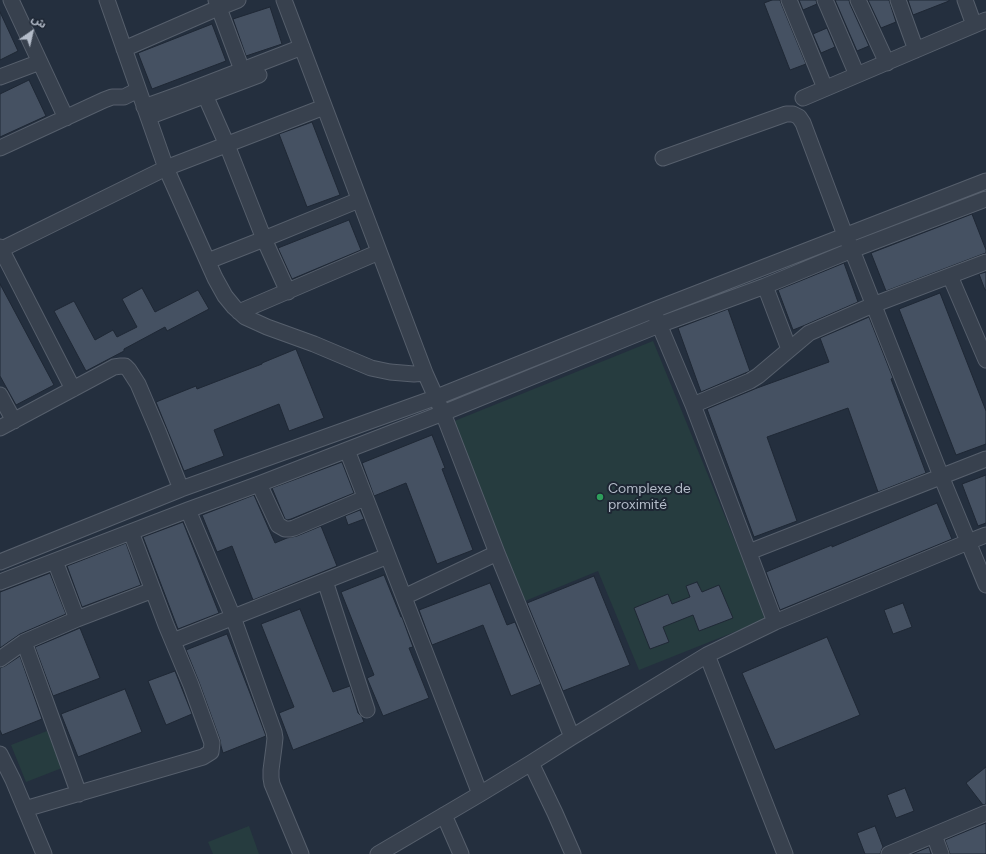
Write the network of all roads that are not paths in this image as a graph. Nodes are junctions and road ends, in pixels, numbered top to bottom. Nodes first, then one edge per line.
1 (11, 0) edge
2 (107, 0) edge
3 (238, 0) edge
4 (284, 0) edge
5 (789, 0) edge
6 (825, 0) edge
7 (858, 0) edge
8 (898, 0) edge
9 (965, 0) edge
10 (217, 4) edge
11 (0, 5) edge
12 (980, 22) edge
13 (124, 49) junction
14 (916, 50) junction
15 (304, 52) junction
16 (40, 62) junction
17 (887, 62) junction
18 (242, 70) junction
19 (857, 75) junction
20 (0, 77) edge
21 (826, 88) junction
22 (138, 90) junction
23 (203, 91) junction
24 (803, 98) dead end
25 (324, 107) junction
26 (146, 112) junction
27 (66, 118) junction
28 (227, 145) junction
29 (0, 148) edge
30 (663, 158) dead end
31 (166, 168) junction
32 (986, 181) edge
33 (986, 199) edge
34 (360, 200) junction
35 (845, 235) junction
36 (264, 239) junction
37 (0, 249) edge
38 (852, 250) junction
39 (379, 252) junction
40 (208, 261) junction
41 (986, 262) edge
42 (950, 276) junction
43 (765, 286) junction
44 (288, 292) junction
45 (873, 304) junction
46 (654, 310) junction
47 (239, 312) junction
48 (660, 325) junction
49 (789, 350) junction
50 (986, 360) edge
51 (425, 373) junction
52 (73, 390) junction
53 (0, 394) edge
54 (436, 397) junction
55 (694, 405) junction
56 (444, 413) junction
57 (14, 420) junction
58 (0, 428) edge
59 (347, 450) junction
60 (986, 459) edge
61 (941, 476) junction
62 (259, 484) junction
63 (181, 489) junction
64 (365, 498) junction
65 (188, 510) junction
66 (131, 532) junction
67 (986, 535) edge
68 (968, 542) junction
69 (749, 552) junction
70 (497, 553) junction
71 (388, 556) junction
72 (55, 561) junction
73 (0, 562) edge
74 (324, 581) junction
75 (0, 582) edge
76 (986, 585) edge
77 (153, 590) junction
78 (404, 597) junction
79 (234, 617) junction
80 (77, 619) junction
81 (775, 622) junction
82 (173, 641) junction
83 (24, 642) junction
84 (707, 655) junction
85 (0, 659) edge
86 (367, 710) dead end
87 (572, 737) junction
88 (0, 754) edge
89 (531, 763) junction
90 (79, 794) junction
91 (480, 794) junction
92 (25, 809) junction
93 (986, 813) edge
94 (444, 815) junction
95 (934, 835) junction
96 (44, 854) edge
97 (301, 854) edge
98 (378, 854) edge
99 (461, 854) edge
100 (573, 854) edge
101 (785, 854) edge
102 (889, 854) edge
103 (941, 854) edge

1 - 11 street
1 - 16 street
2 - 13 street
3 - 10 street
4 - 15 street
5 - 21 street
6 - 19 street
7 - 17 street
8 - 14 street
9 - 12 street
10 - 13 street
10 - 18 street
12 - 14 street
13 - 22 street
14 - 17 street
15 - 18 street
15 - 23 street
15 - 25 street
16 - 20 street
16 - 27 street
17 - 19 street
18 - 23 street
19 - 21 street
21 - 24 street
22 - 26 street
22 - 27 street
23 - 26 street
23 - 28 street
25 - 28 street
25 - 34 street
26 - 31 street
27 - 29 street
28 - 31 street
28 - 36 street
30 - 35 street
31 - 37 street
31 - 40 street
32 - 35 street
33 - 38 street
34 - 36 street
34 - 39 street
35 - 38 street
35 - 46 street
36 - 40 street
36 - 44 street
37 - 52 street
38 - 43 street
38 - 45 street
39 - 44 street
39 - 51 street
40 - 47 street
41 - 42 street
42 - 45 street
42 - 50 street
43 - 48 street
43 - 49 street
44 - 47 street
45 - 49 street
45 - 61 street
46 - 48 street
46 - 54 street
47 - 51 street
48 - 55 street
48 - 56 street
49 - 55 street
51 - 54 street
52 - 57 street
52 - 63 street
53 - 57 street
54 - 56 street
54 - 63 street
55 - 69 street
56 - 59 street
56 - 70 street
57 - 58 street
59 - 62 street
59 - 64 street
60 - 61 street
61 - 68 street
61 - 69 street
62 - 64 street
62 - 65 street
63 - 73 street
64 - 71 street
65 - 66 street
65 - 79 street
66 - 72 street
66 - 77 street
67 - 68 street
68 - 76 street
68 - 81 street
69 - 81 street
70 - 78 street
70 - 87 street
71 - 74 street
71 - 78 street
72 - 75 street
72 - 80 street
74 - 79 street
74 - 86 street
77 - 80 street
77 - 82 street
78 - 91 street
79 - 82 street
79 - 97 street
80 - 83 street
81 - 84 street
82 - 90 street
83 - 85 street
83 - 90 street
84 - 87 street
84 - 101 street
87 - 89 street
88 - 92 street
89 - 91 street
89 - 100 street
90 - 92 street
91 - 94 street
92 - 96 street
93 - 95 street
94 - 98 street
94 - 99 street
95 - 102 street
95 - 103 street

